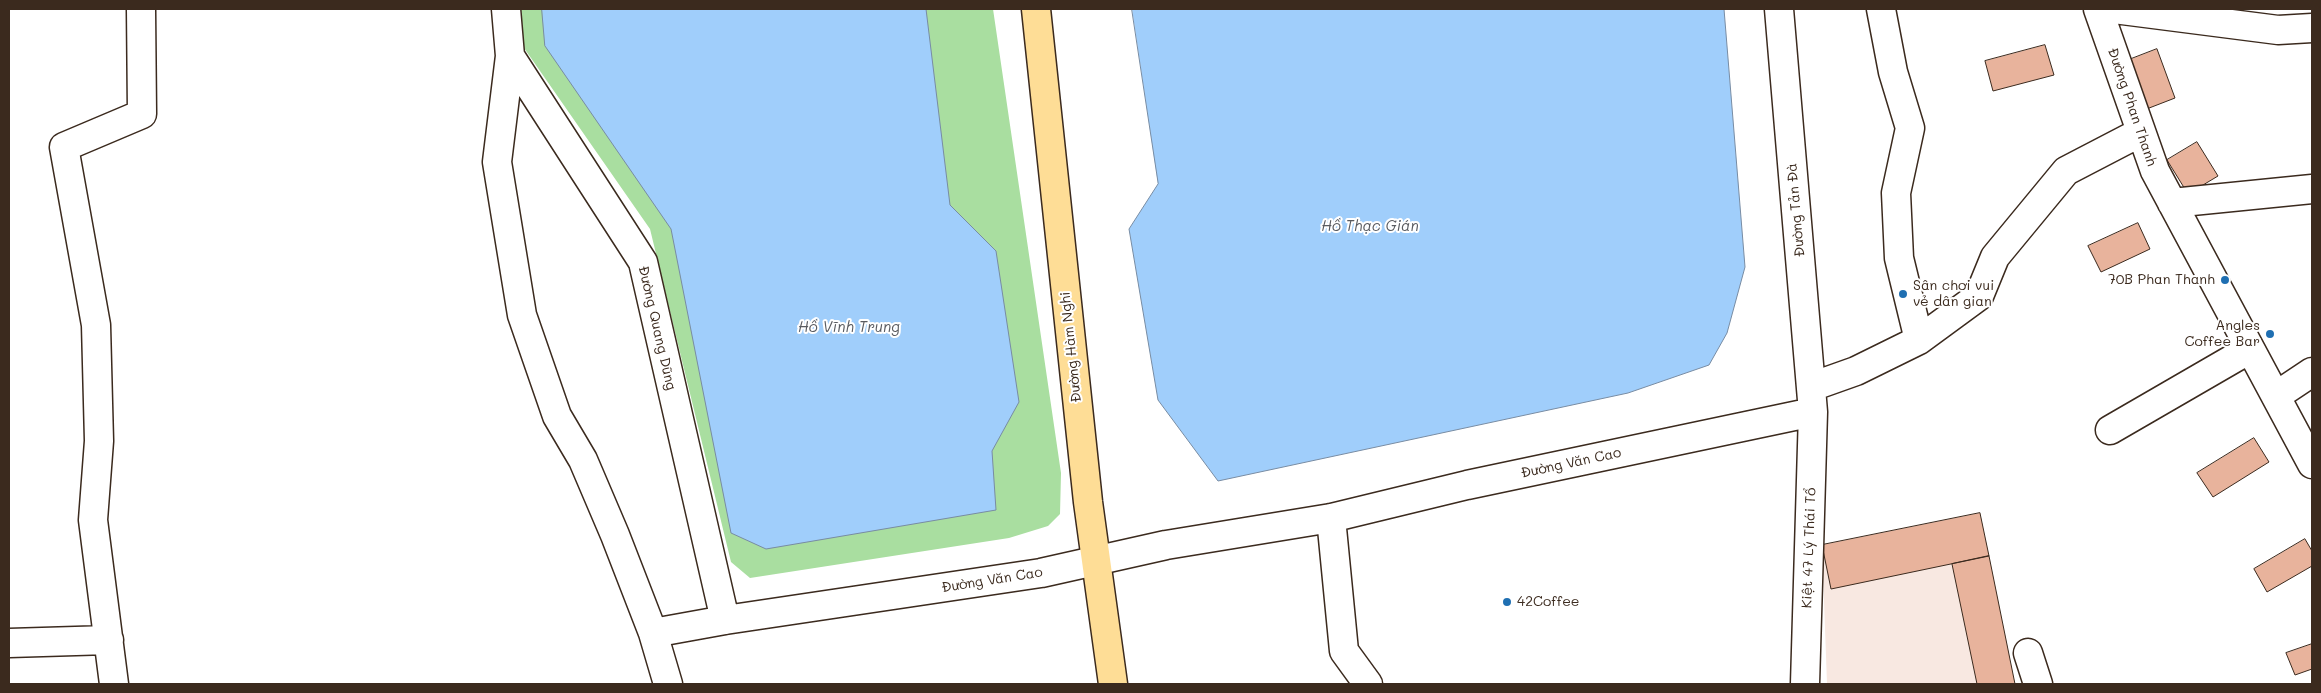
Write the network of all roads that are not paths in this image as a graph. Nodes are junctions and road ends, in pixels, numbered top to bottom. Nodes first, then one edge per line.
1 (141, 9) edge
2 (506, 9) edge
3 (1036, 9) edge
4 (1779, 9) edge
5 (1882, 9) edge
6 (2098, 9) edge
7 (2114, 9) edge
8 (2312, 28) edge
9 (510, 56) junction
10 (2141, 132) junction
11 (2312, 189) edge
12 (2172, 203) junction
13 (1919, 340) junction
14 (2250, 349) junction
15 (2312, 372) edge
16 (2276, 396) junction
17 (1812, 400) junction
18 (2110, 430) dead end
19 (2312, 464) edge
20 (1330, 518) junction
21 (1095, 561) junction
22 (725, 620) junction
23 (653, 633) junction
24 (109, 640) junction
25 (9, 642) edge
26 (2028, 653) dead end
27 (114, 684) edge
28 (668, 684) edge
29 (1113, 684) edge
30 (1368, 684) edge
31 (1805, 684) edge
32 (2038, 684) edge

1 - 24 street
2 - 9 street, Đường Quang Dũng
3 - 21 main road, Đường Hàm Nghi
4 - 17 street, Đường Tản Đà
5 - 13 street
6 - 10 street, Đường Phan Thanh
7 - 8 street
9 - 22 street, Đường Quang Dũng
9 - 23 street
10 - 12 street, Đường Phan Thanh
10 - 13 street, Đường Văn Cao
11 - 12 street
12 - 14 street, Đường Phan Thanh
13 - 17 street, Đường Văn Cao
14 - 16 street, Đường Phan Thanh
14 - 18 street
15 - 16 street
16 - 19 street, Đường Phan Thanh
17 - 20 street, Đường Văn Cao
17 - 31 street, Kiệt 47 Lý Thái Tổ
20 - 21 street, Đường Văn Cao
20 - 30 street
21 - 22 street, Đường Văn Cao
21 - 29 main road, Đường Hàm Nghi
22 - 23 street, Đường Văn Cao
23 - 28 street
24 - 25 street
24 - 27 street
26 - 32 street

